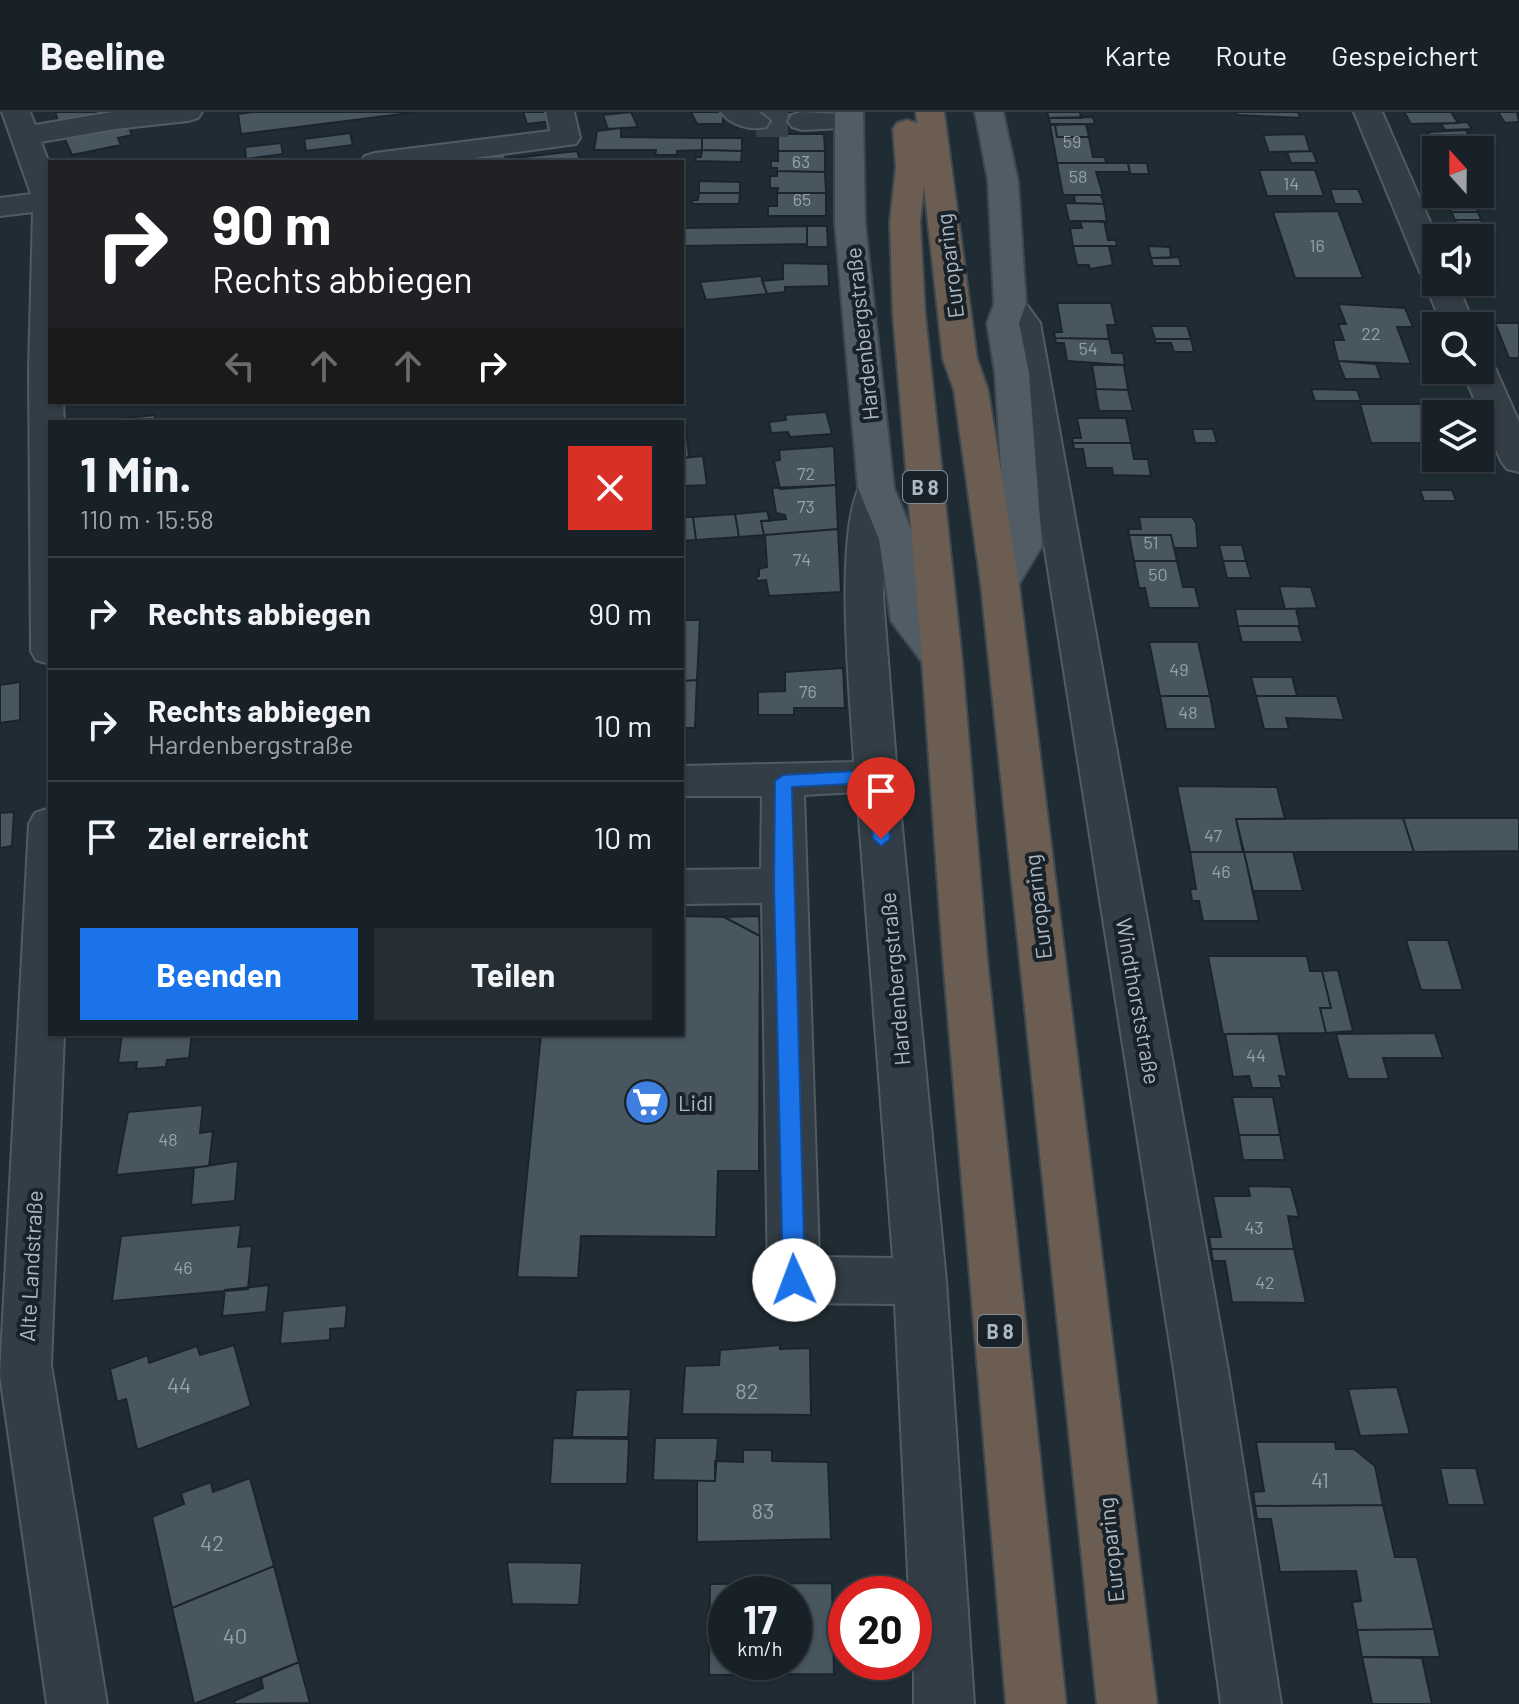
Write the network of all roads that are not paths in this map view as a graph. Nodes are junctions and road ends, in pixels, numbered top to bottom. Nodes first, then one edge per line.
1 (188, 112) edge
2 (560, 112) edge
3 (905, 112) edge
4 (930, 112) edge
5 (989, 112) edge
6 (1368, 112) edge
7 (849, 116) edge
8 (802, 121) tunnel mouth
9 (20, 124) edge
10 (391, 160) edge
11 (0, 207) edge
12 (48, 210) edge
13 (48, 213) edge
14 (1422, 239) edge
15 (48, 265) edge
16 (1010, 304) junction
17 (1485, 384) edge
18 (1519, 461) edge
19 (48, 476) edge
20 (876, 488) junction
21 (1000, 585) junction
22 (942, 660) junction
23 (876, 776) junction
24 (684, 781) edge
25 (783, 781) junction
26 (48, 848) edge
27 (783, 886) junction
28 (684, 887) edge
29 (16, 1236) edge
30 (920, 1281) junction
31 (77, 1704) edge
32 (944, 1704) edge
33 (1036, 1704) edge
34 (1127, 1704) edge
35 (1251, 1704) edge

1 - 9 street
2 - 10 street
3 - 22 highway, Europaring / B 8
4 - 21 highway, Europaring
5 - 16 main road, Windthorststraße
6 - 14 street
7 - 8 street
7 - 20 main road, Hardenbergstraße
9 - 12 street
11 - 13 street
15 - 19 street
16 - 21 main road, Windthorststraße
16 - 35 street, Windthorststraße
17 - 18 street
20 - 22 main road
20 - 23 street, Hardenbergstraße
21 - 34 highway, Europaring
22 - 33 highway, Europaring / B 8
23 - 25 street
23 - 30 street, Hardenbergstraße
24 - 25 street
25 - 27 street
26 - 29 street, Alte Landstraße
27 - 28 street
27 - 30 street
29 - 31 street, Alte Landstraße
30 - 32 street, Hardenbergstraße

